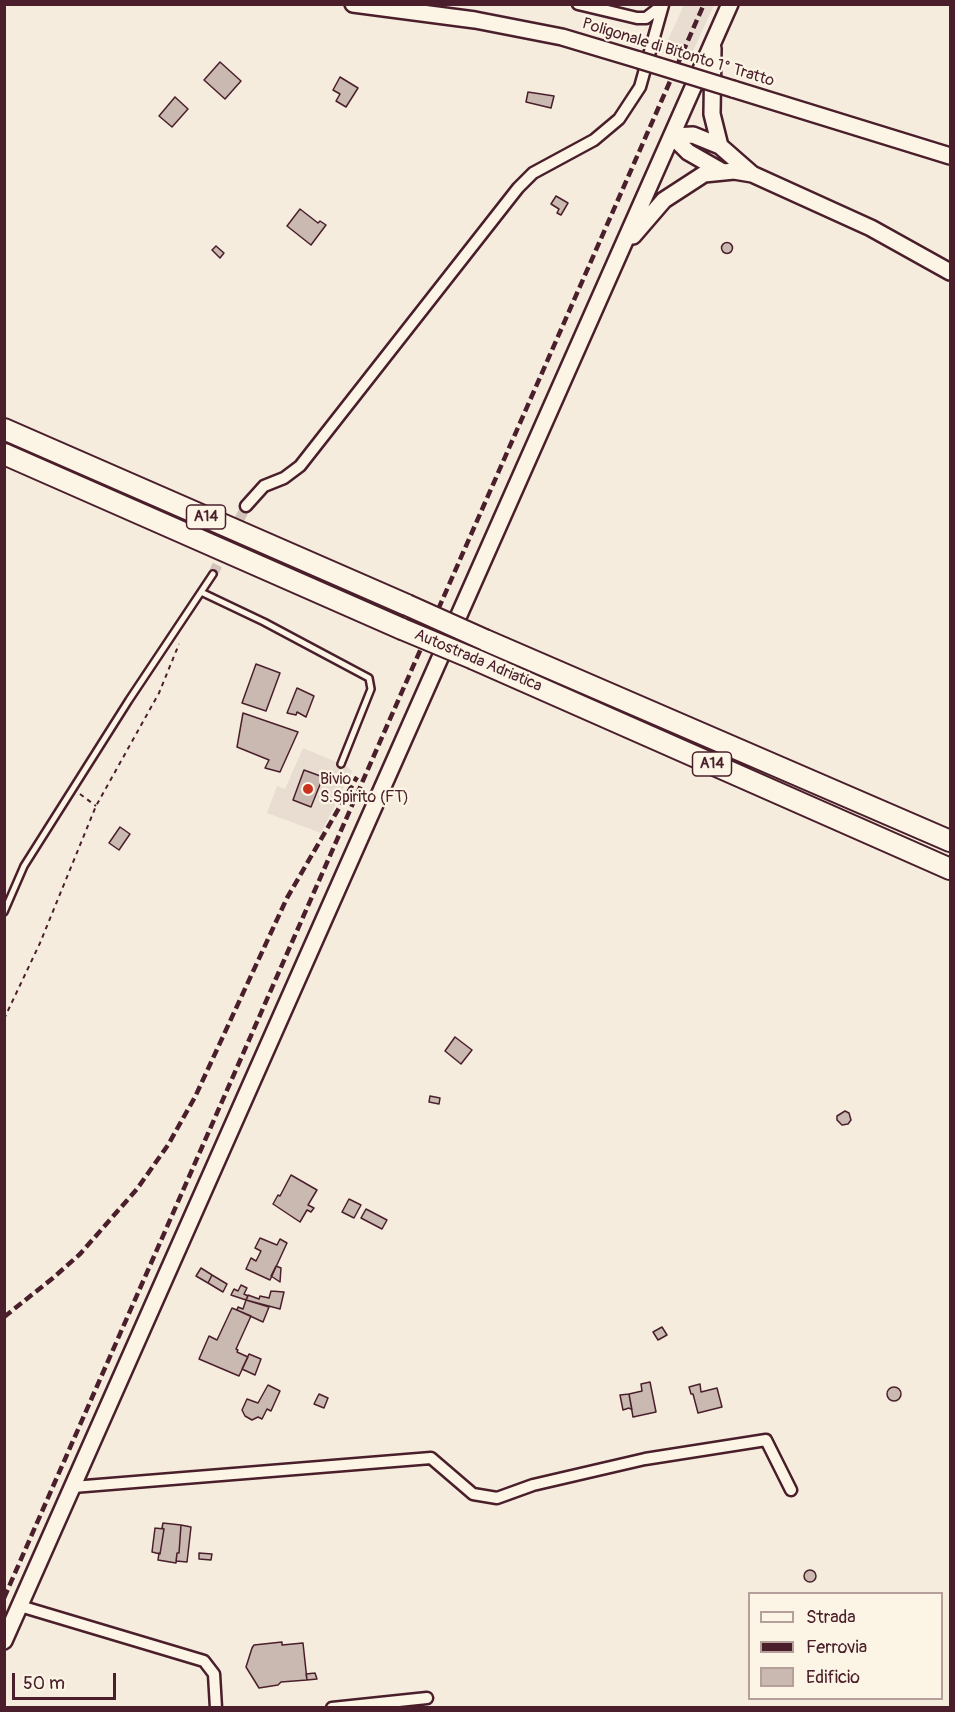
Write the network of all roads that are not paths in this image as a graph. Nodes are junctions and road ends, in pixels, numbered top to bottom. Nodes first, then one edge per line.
1 (353, 4) edge
2 (578, 4) edge
3 (730, 4) edge
4 (663, 5) edge
5 (714, 42) junction
6 (672, 136) junction
7 (720, 146) junction
8 (951, 156) edge
9 (723, 172) junction
10 (752, 174) junction
11 (623, 247) junction
12 (951, 272) edge
13 (4, 429) edge
14 (4, 454) edge
15 (246, 506) tunnel mouth
16 (213, 574) tunnel mouth
17 (201, 592) junction
18 (341, 764) dead end
19 (951, 841) edge
20 (951, 869) edge
21 (4, 912) edge
22 (73, 1486) junction
23 (791, 1490) dead end
24 (20, 1606) junction
25 (4, 1641) edge
26 (427, 1698) dead end
27 (216, 1707) edge
28 (332, 1707) edge

1 - 8 main road, Poligonale di Bitonto 1° Tratto, bridge
2 - 4 street
3 - 5 main road
4 - 15 street
5 - 6 main road
5 - 7 main road
6 - 7 main road
6 - 9 main road
6 - 11 main road
7 - 10 main road
9 - 10 main road
9 - 11 main road
10 - 12 main road
11 - 22 main road
13 - 19 highway, Autostrada Adriatica / A14, bridge
14 - 20 highway, Autostrada Adriatica / A14, bridge
16 - 17 lane
17 - 18 lane
17 - 21 lane
22 - 23 street
22 - 24 main road
24 - 25 main road
24 - 27 street
26 - 28 street

